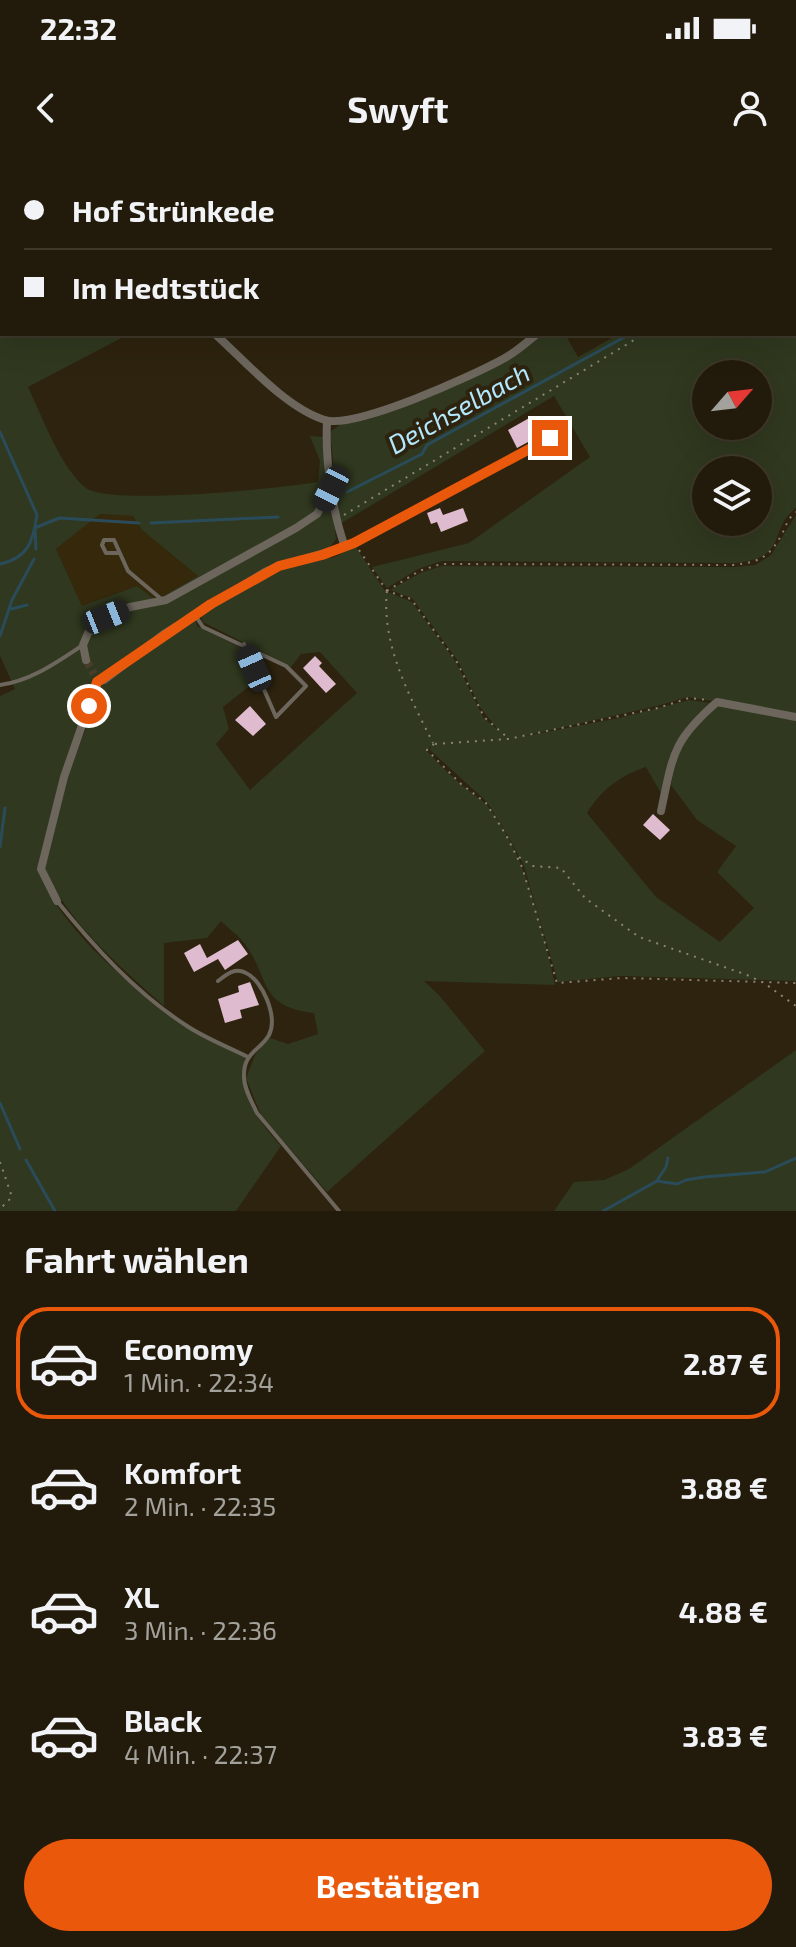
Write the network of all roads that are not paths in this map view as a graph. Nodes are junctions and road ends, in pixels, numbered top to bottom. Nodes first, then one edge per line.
1 (217, 336) edge
2 (534, 336) edge
3 (327, 421) junction
4 (550, 438) dead end
5 (331, 489) junction
6 (350, 545) junction
7 (120, 553) junction
8 (166, 600) junction
9 (195, 615) junction
10 (244, 644) junction
11 (83, 645) junction
12 (86, 660) tunnel mouth
13 (0, 685) edge
14 (796, 717) edge
15 (661, 811) dead end
16 (57, 901) joint
17 (218, 981) dead end
18 (248, 1057) junction
19 (339, 1211) edge

1 - 3 street
2 - 3 street
3 - 5 street
4 - 6 street
5 - 6 street
5 - 8 street
6 - 9 street
7 - 7 lane
7 - 8 lane
8 - 11 street
9 - 10 lane
9 - 16 street
10 - 10 lane
11 - 12 street
11 - 13 lane
14 - 15 street
16 - 18 lane
17 - 18 lane
18 - 19 lane

